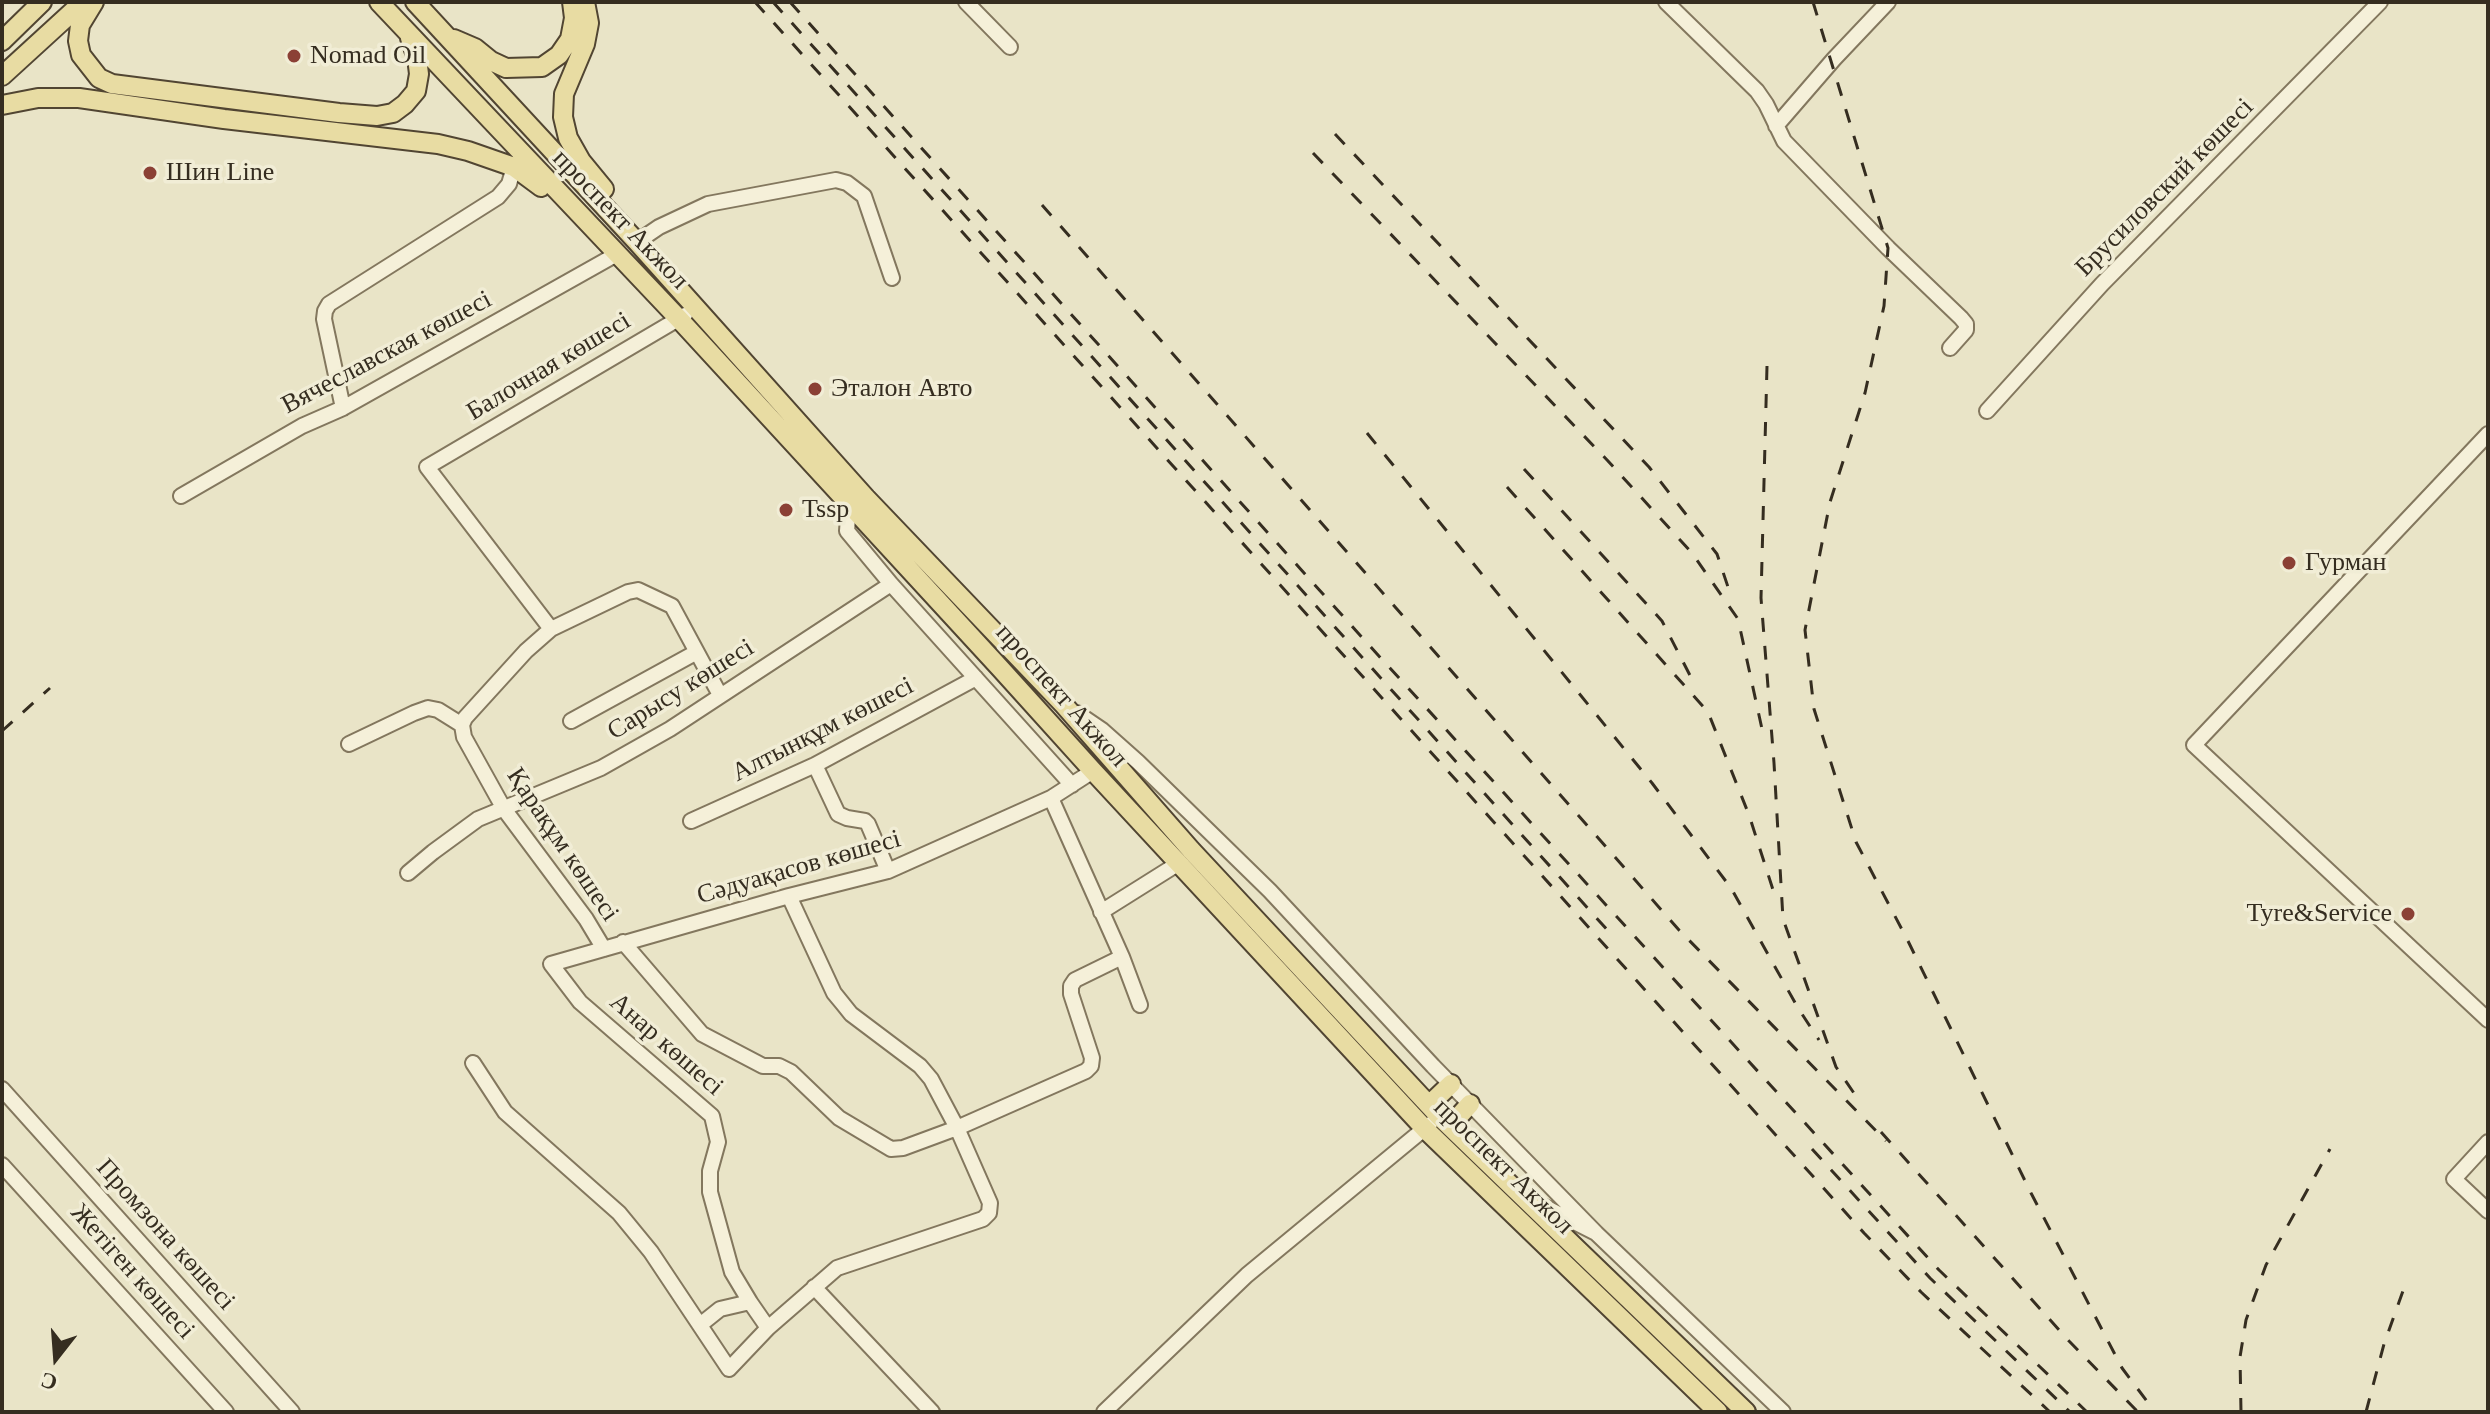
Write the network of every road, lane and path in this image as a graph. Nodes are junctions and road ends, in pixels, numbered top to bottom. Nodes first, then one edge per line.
1 (42, 2) edge
2 (83, 2) edge
3 (94, 2) edge
4 (379, 2) edge
5 (415, 2) edge
6 (572, 2) edge
7 (585, 2) edge
8 (966, 2) edge
9 (1666, 2) edge
10 (1888, 2) edge
11 (2380, 2) edge
12 (407, 32) junction
13 (447, 36) junction
14 (2, 41) edge
15 (1010, 47) dead end
16 (2, 76) edge
17 (2, 105) edge
18 (1776, 126) junction
19 (514, 167) junction
20 (576, 212) junction
21 (621, 224) junction
22 (637, 242) junction
23 (617, 254) junction
24 (892, 278) dead end
25 (696, 310) junction
26 (679, 319) junction
27 (1950, 348) dead end
28 (343, 408) junction
29 (1987, 411) dead end
30 (2488, 434) edge
31 (181, 496) dead end
32 (849, 504) junction
33 (891, 584) junction
34 (551, 629) junction
35 (695, 653) junction
36 (976, 678) junction
37 (720, 695) junction
38 (1064, 705) junction
39 (571, 721) dead end
40 (462, 725) junction
41 (349, 744) dead end
42 (815, 765) junction
43 (1093, 771) junction
44 (1072, 785) junction
45 (1051, 798) junction
46 (504, 809) junction
47 (691, 821) dead end
48 (1179, 863) junction
49 (888, 871) junction
50 (408, 873) dead end
51 (789, 896) junction
52 (1101, 912) junction
53 (623, 942) junction
54 (604, 949) junction
55 (1122, 957) junction
56 (551, 964) joint
57 (1140, 1005) dead end
58 (2488, 1020) edge
59 (473, 1063) dead end
60 (1451, 1084) junction
61 (2, 1089) edge
62 (1470, 1104) junction
63 (1440, 1116) junction
64 (957, 1128) junction
65 (1425, 1129) junction
66 (2488, 1142) edge
67 (2, 1165) edge
68 (1520, 1195) junction
69 (2488, 1211) edge
70 (1596, 1233) junction
71 (814, 1287) junction
72 (750, 1302) junction
73 (700, 1325) junction
74 (768, 1328) junction
75 (226, 1412) edge
76 (292, 1412) edge
77 (932, 1412) edge
78 (1104, 1412) edge
79 (1718, 1412) edge
80 (1746, 1412) edge
81 (1783, 1412) edge

1 - 14 main road
2 - 16 main road
3 - 12 main road
4 - 12 main road, проспект Акжол
5 - 13 main road, проспект Акжол
6 - 13 main road
7 - 21 main road
8 - 15 street
9 - 18 street
10 - 18 street
11 - 29 street, Брусиловский көшесі
12 - 20 main road, проспект Акжол
13 - 21 main road, проспект Акжол
17 - 19 main road
18 - 27 street
19 - 20 main road
19 - 28 street
20 - 23 main road, проспект Акжол
21 - 22 main road, проспект Акжол
22 - 24 street
22 - 25 main road, проспект Акжол
23 - 26 main road, проспект Акжол
23 - 28 street, Вячеславская көшесі
25 - 26 street, Балочная көшесі
25 - 38 main road, проспект Акжол
26 - 32 main road, проспект Акжол
26 - 34 street, Балочная көшесі
28 - 31 street, Вячеславская көшесі
30 - 58 street
32 - 33 street
32 - 43 main road, проспект Акжол
33 - 36 street
33 - 37 street, Сарысу көшесі
34 - 35 street
34 - 40 street
35 - 37 street
35 - 39 street
36 - 42 street, Алтынқұм көшесі
36 - 44 street
37 - 46 street, Сарысу көшесі
38 - 60 street
38 - 63 main road, проспект Акжол
40 - 41 street
40 - 46 street, Қарақұм көшесі
42 - 47 street, Алтынқұм көшесі
42 - 49 street
43 - 44 street, Сәдуақасов көшесі
43 - 48 main road, проспект Акжол
44 - 45 street, Сәдуақасов көшесі
45 - 49 street, Сәдуақасов көшесі
45 - 52 street
46 - 50 street, Сарысу көшесі
46 - 54 street, Қарақұм көшесі
48 - 52 street
48 - 65 main road, проспект Акжол
49 - 51 street, Сәдуақасов көшесі
51 - 53 street, Сәдуақасов көшесі
51 - 64 street
52 - 55 street
53 - 54 street, Сәдуақасов көшесі
53 - 64 street, Анар көшесі
54 - 56 street, Сәдуақасов көшесі
55 - 57 street
55 - 64 street, Анар көшесі
56 - 72 street, Анар көшесі
59 - 73 street
60 - 62 street
60 - 63 main road
61 - 76 street, Промзона көшесі
62 - 63 main road
62 - 70 street
63 - 65 street
63 - 68 main road, проспект Акжол
64 - 71 street
65 - 78 street
65 - 79 main road, проспект Акжол
66 - 69 street
67 - 75 street, Жетіген көшесі
68 - 70 street
68 - 80 main road, проспект Акжол
70 - 81 street
71 - 74 street
71 - 77 street
72 - 73 street
72 - 74 street, Анар көшесі
73 - 74 street

